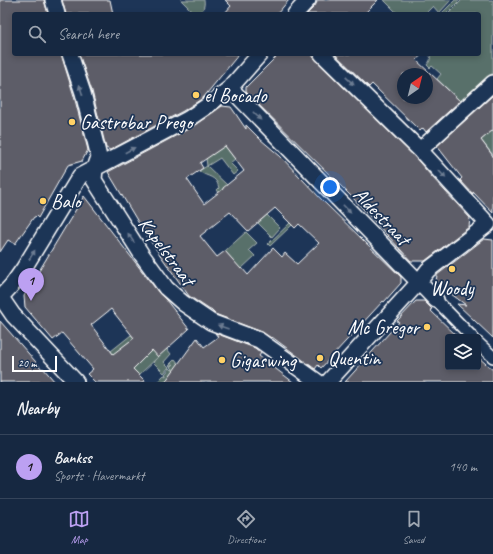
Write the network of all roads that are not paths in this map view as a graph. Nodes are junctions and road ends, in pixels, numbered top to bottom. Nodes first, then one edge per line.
1 (53, 0) edge
2 (308, 0) edge
3 (57, 12) edge
4 (297, 12) edge
5 (71, 56) edge
6 (258, 56) edge
7 (324, 56) edge
8 (493, 82) edge
9 (230, 88) junction
10 (420, 150) junction
11 (95, 168) junction
12 (490, 226) edge
13 (418, 283) junction
14 (0, 297) edge
15 (436, 300) joint
16 (469, 334) edge
17 (481, 346) edge
18 (493, 357) edge
19 (76, 382) edge
20 (318, 382) edge
21 (328, 382) edge

1 - 3 street
2 - 4 street
11 -> 5 street, Kapelstraat
6 - 9 street
7 -> 10 street
8 - 10 street
11 -> 9 street
9 -> 13 street, Aldestraat
10 -> 12 street
14 -> 11 street
20 -> 11 street, Kapelstraat
12 - 13 street
13 - 15 street, Aldestraat
13 - 21 street
14 - 19 street
15 - 16 street, Aldestraat
17 - 18 street

